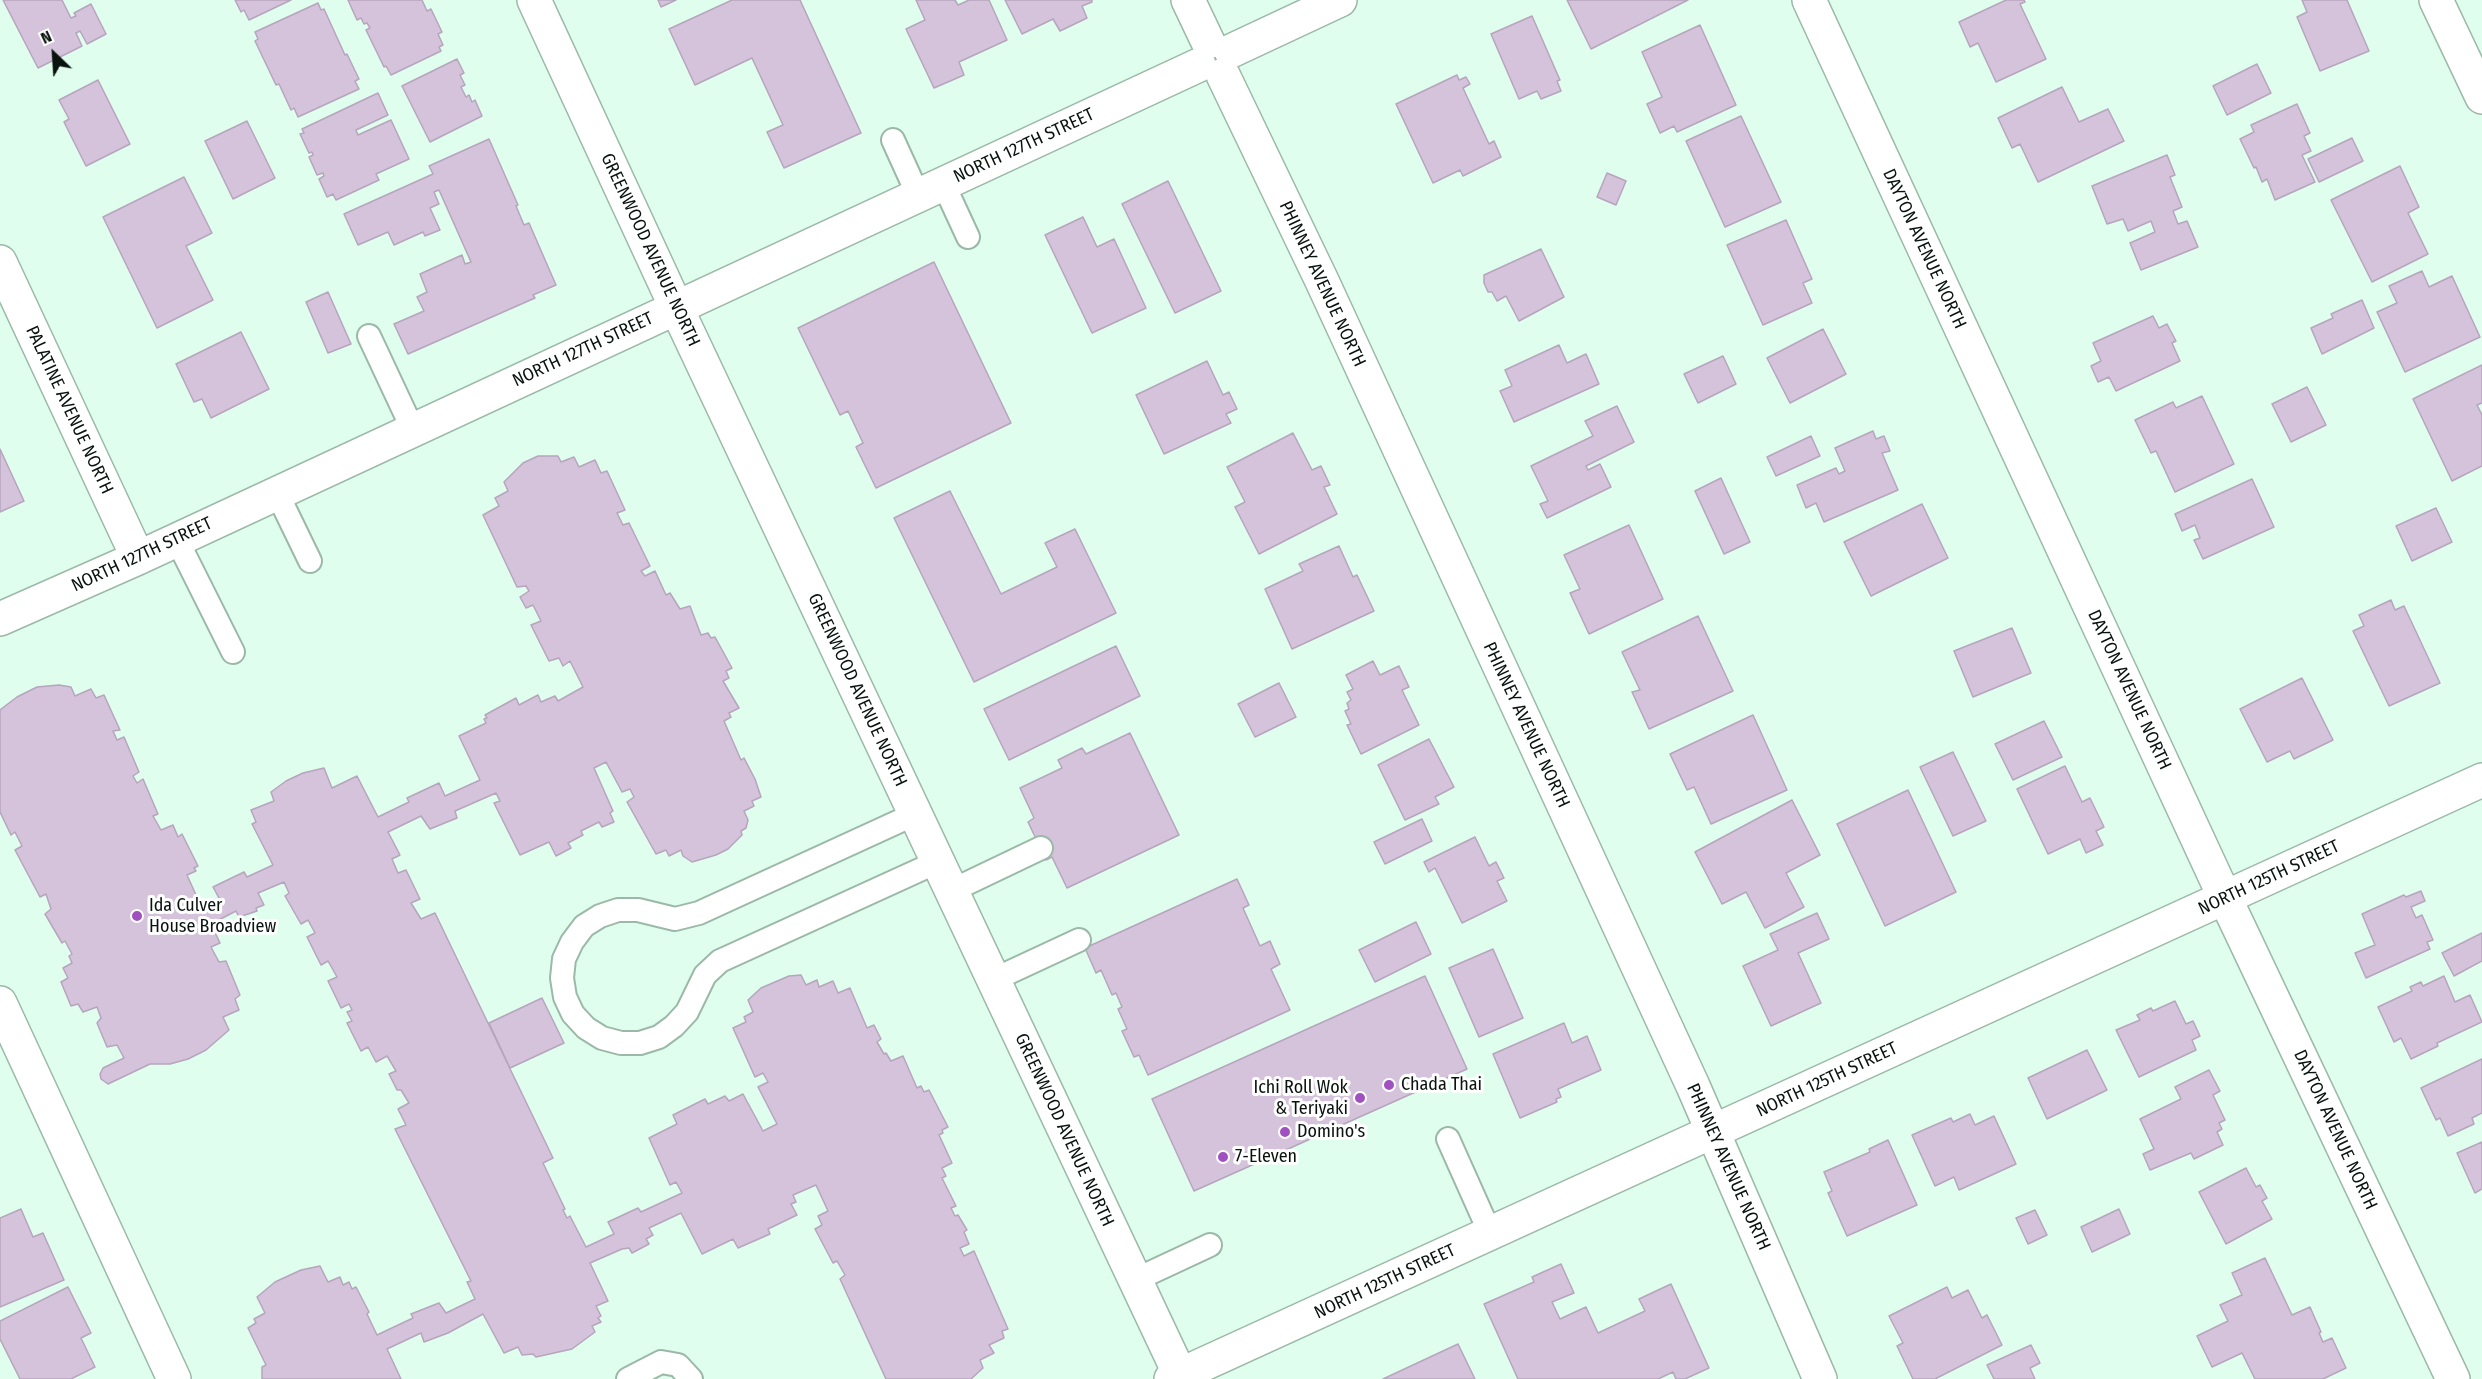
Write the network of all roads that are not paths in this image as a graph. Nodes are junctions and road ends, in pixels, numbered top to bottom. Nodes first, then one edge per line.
1 (534, 0) edge
2 (1188, 0) edge
3 (1340, 0) edge
4 (1809, 0) edge
5 (2436, 0) edge
6 (1215, 58) junction
7 (2482, 97) edge
8 (893, 140) dead end
9 (931, 189) junction
10 (968, 237) dead end
11 (0, 262) edge
12 (676, 307) junction
13 (369, 336) dead end
14 (412, 430) junction
15 (277, 493) junction
16 (177, 540) junction
17 (138, 558) junction
18 (309, 561) dead end
19 (0, 620) edge
20 (233, 652) dead end
21 (2482, 780) edge
22 (915, 814) junction
23 (1041, 848) dead end
24 (938, 862) junction
25 (951, 891) junction
26 (2225, 898) junction
27 (1079, 940) dead end
28 (993, 980) junction
29 (0, 1003) edge
30 (1713, 1131) junction
31 (1448, 1138) dead end
32 (1490, 1233) junction
33 (1210, 1245) dead end
34 (1135, 1280) junction
35 (1178, 1378) edge
36 (174, 1379) edge
37 (627, 1379) edge
38 (691, 1379) edge
39 (1819, 1379) edge
40 (2453, 1379) edge

1 - 12 street, GREENWOOD AVENUE NORTH
2 - 6 street, PHINNEY AVENUE NORTH
3 - 6 street, NORTH 127TH STREET
4 - 26 street, DAYTON AVENUE NORTH
5 - 7 street
6 - 9 street, NORTH 127TH STREET
6 - 30 street, PHINNEY AVENUE NORTH
8 - 9 lane
9 - 10 lane
9 - 12 street, NORTH 127TH STREET
11 - 17 street, PALATINE AVENUE NORTH
12 - 14 street, NORTH 127TH STREET
12 - 22 street, GREENWOOD AVENUE NORTH
13 - 14 lane
14 - 15 street, NORTH 127TH STREET
15 - 16 street, NORTH 127TH STREET
15 - 18 lane
16 - 17 street, NORTH 127TH STREET
16 - 20 lane
17 - 19 street, NORTH 127TH STREET
21 - 26 street, NORTH 125TH STREET
22 - 24 street, GREENWOOD AVENUE NORTH
22 - 24 lane
23 - 25 lane
24 - 25 street, GREENWOOD AVENUE NORTH
25 - 28 street, GREENWOOD AVENUE NORTH
26 - 30 street, NORTH 125TH STREET
26 - 40 street, DAYTON AVENUE NORTH
27 - 28 lane
28 - 34 street, GREENWOOD AVENUE NORTH
29 - 36 street
30 - 32 street, NORTH 125TH STREET
30 - 39 street, PHINNEY AVENUE NORTH
31 - 32 lane
32 - 35 street, NORTH 125TH STREET
33 - 34 lane
34 - 35 street, GREENWOOD AVENUE NORTH
37 - 38 lane

